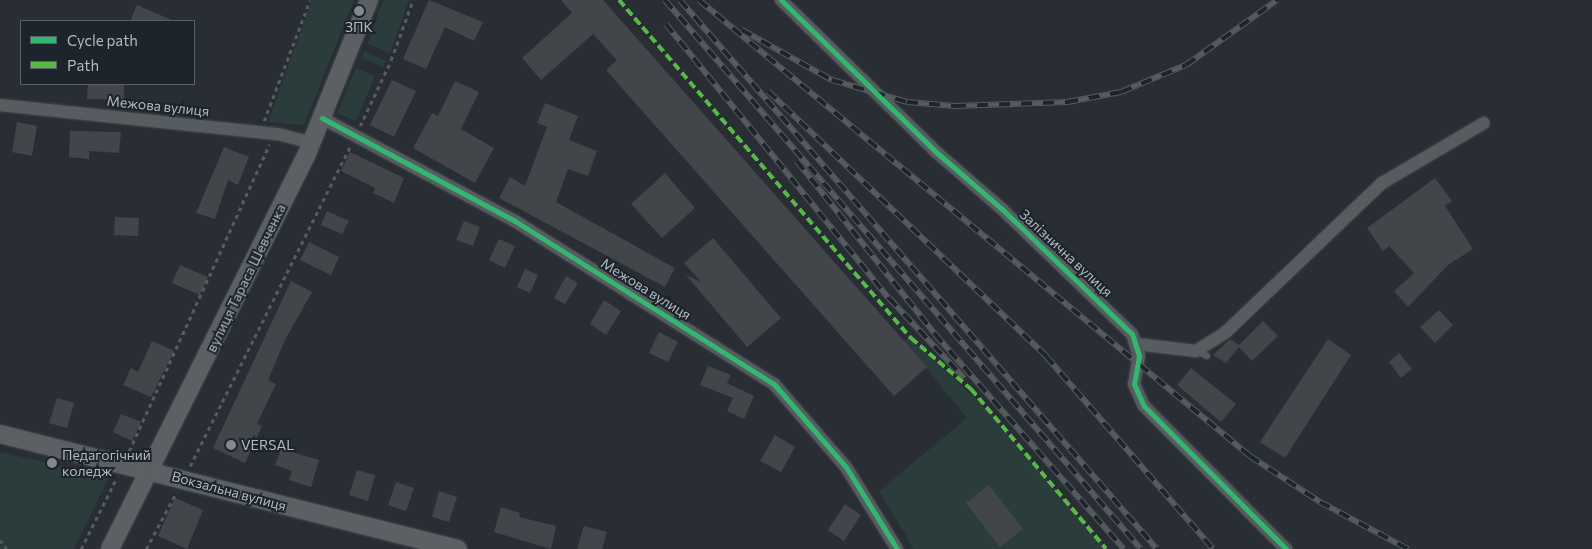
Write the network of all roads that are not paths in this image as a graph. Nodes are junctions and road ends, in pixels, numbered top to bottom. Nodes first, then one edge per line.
1 (369, 0) edge
2 (781, 0) edge
3 (0, 104) edge
4 (322, 118) junction
5 (1484, 123) dead end
6 (312, 143) junction
7 (1137, 344) junction
8 (0, 434) edge
9 (150, 470) junction
10 (110, 549) edge
11 (458, 549) edge
12 (897, 549) edge
13 (1286, 549) edge

1 - 4 main road, вулиця Тараса Шевченка
2 - 7 street, Залізнична вулиця
3 - 6 street, Межова вулиця
4 - 6 main road, вулиця Тараса Шевченка
4 - 12 street, Межова вулиця
5 - 7 street
6 - 9 main road, вулиця Тараса Шевченка
7 - 13 street
8 - 9 main road, Вокзальна вулиця
9 - 10 main road, вулиця Тараса Шевченка
9 - 11 main road, Вокзальна вулиця

